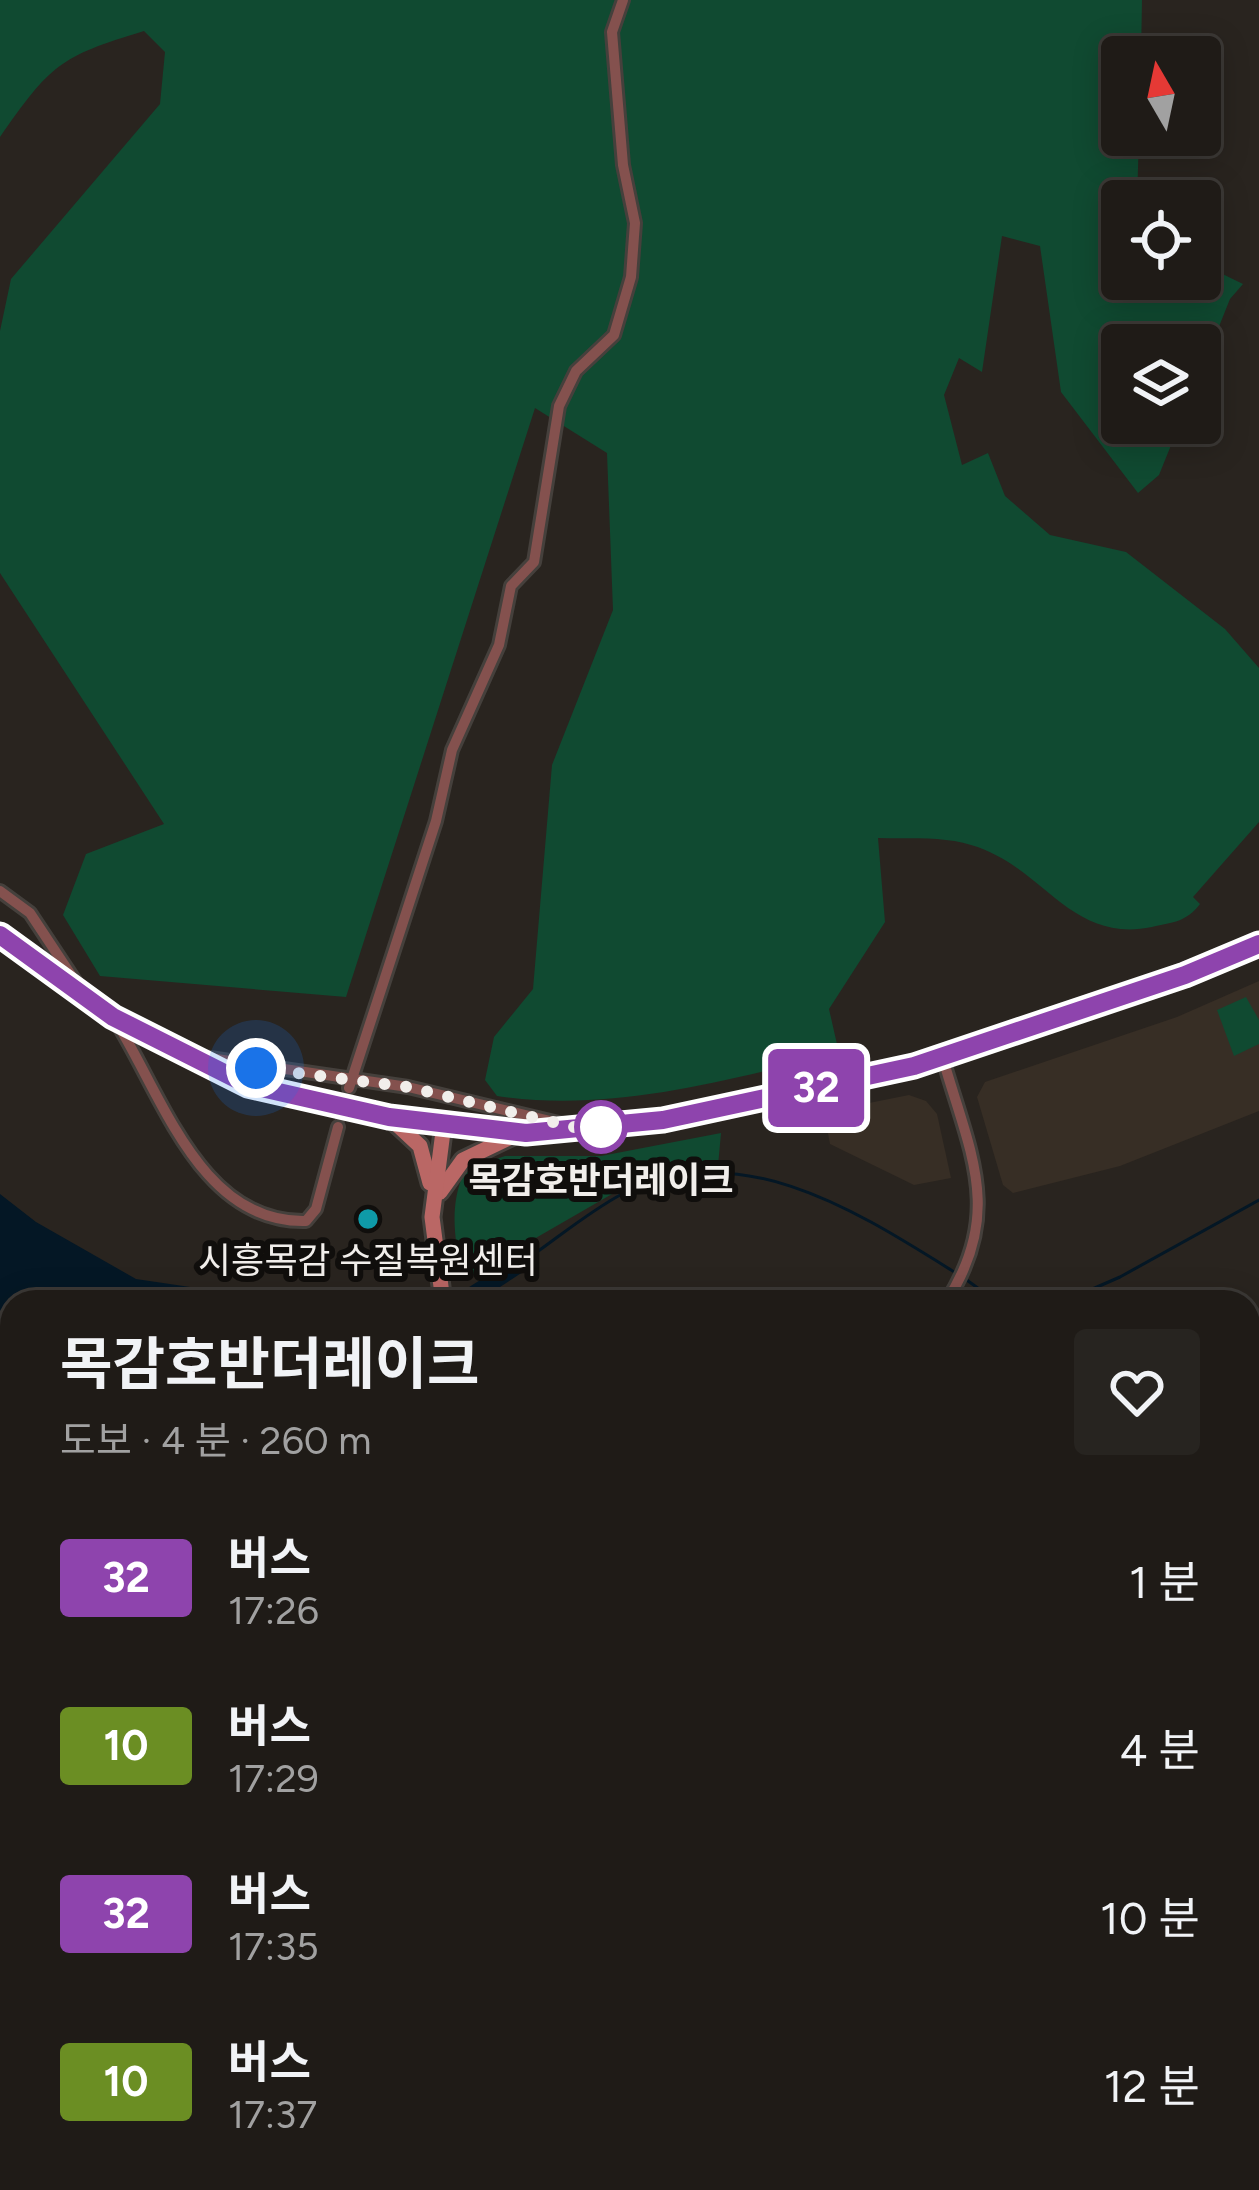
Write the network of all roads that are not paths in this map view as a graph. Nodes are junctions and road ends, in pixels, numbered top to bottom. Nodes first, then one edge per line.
1 (623, 0) edge
2 (0, 890) edge
3 (0, 935) edge
4 (1259, 944) edge
5 (86, 998) junction
6 (113, 1017) junction
7 (171, 1048) junction
8 (943, 1059) junction
9 (351, 1083) junction
10 (389, 1117) junction
11 (444, 1124) junction
12 (338, 1127) tunnel mouth
13 (582, 1129) junction
14 (526, 1133) junction
15 (432, 1217) junction
16 (441, 1290) edge
17 (953, 1290) edge

1 - 9 street
2 - 5 street
3 - 5 main road
4 - 8 main road
5 - 6 main road
6 - 7 main road
6 - 12 street
7 - 9 street
7 - 10 main road
8 - 13 main road
8 - 17 street
9 - 13 street
10 - 11 main road
10 - 15 main road
11 - 14 main road
11 - 15 main road
13 - 14 main road
14 - 15 main road
15 - 16 main road

